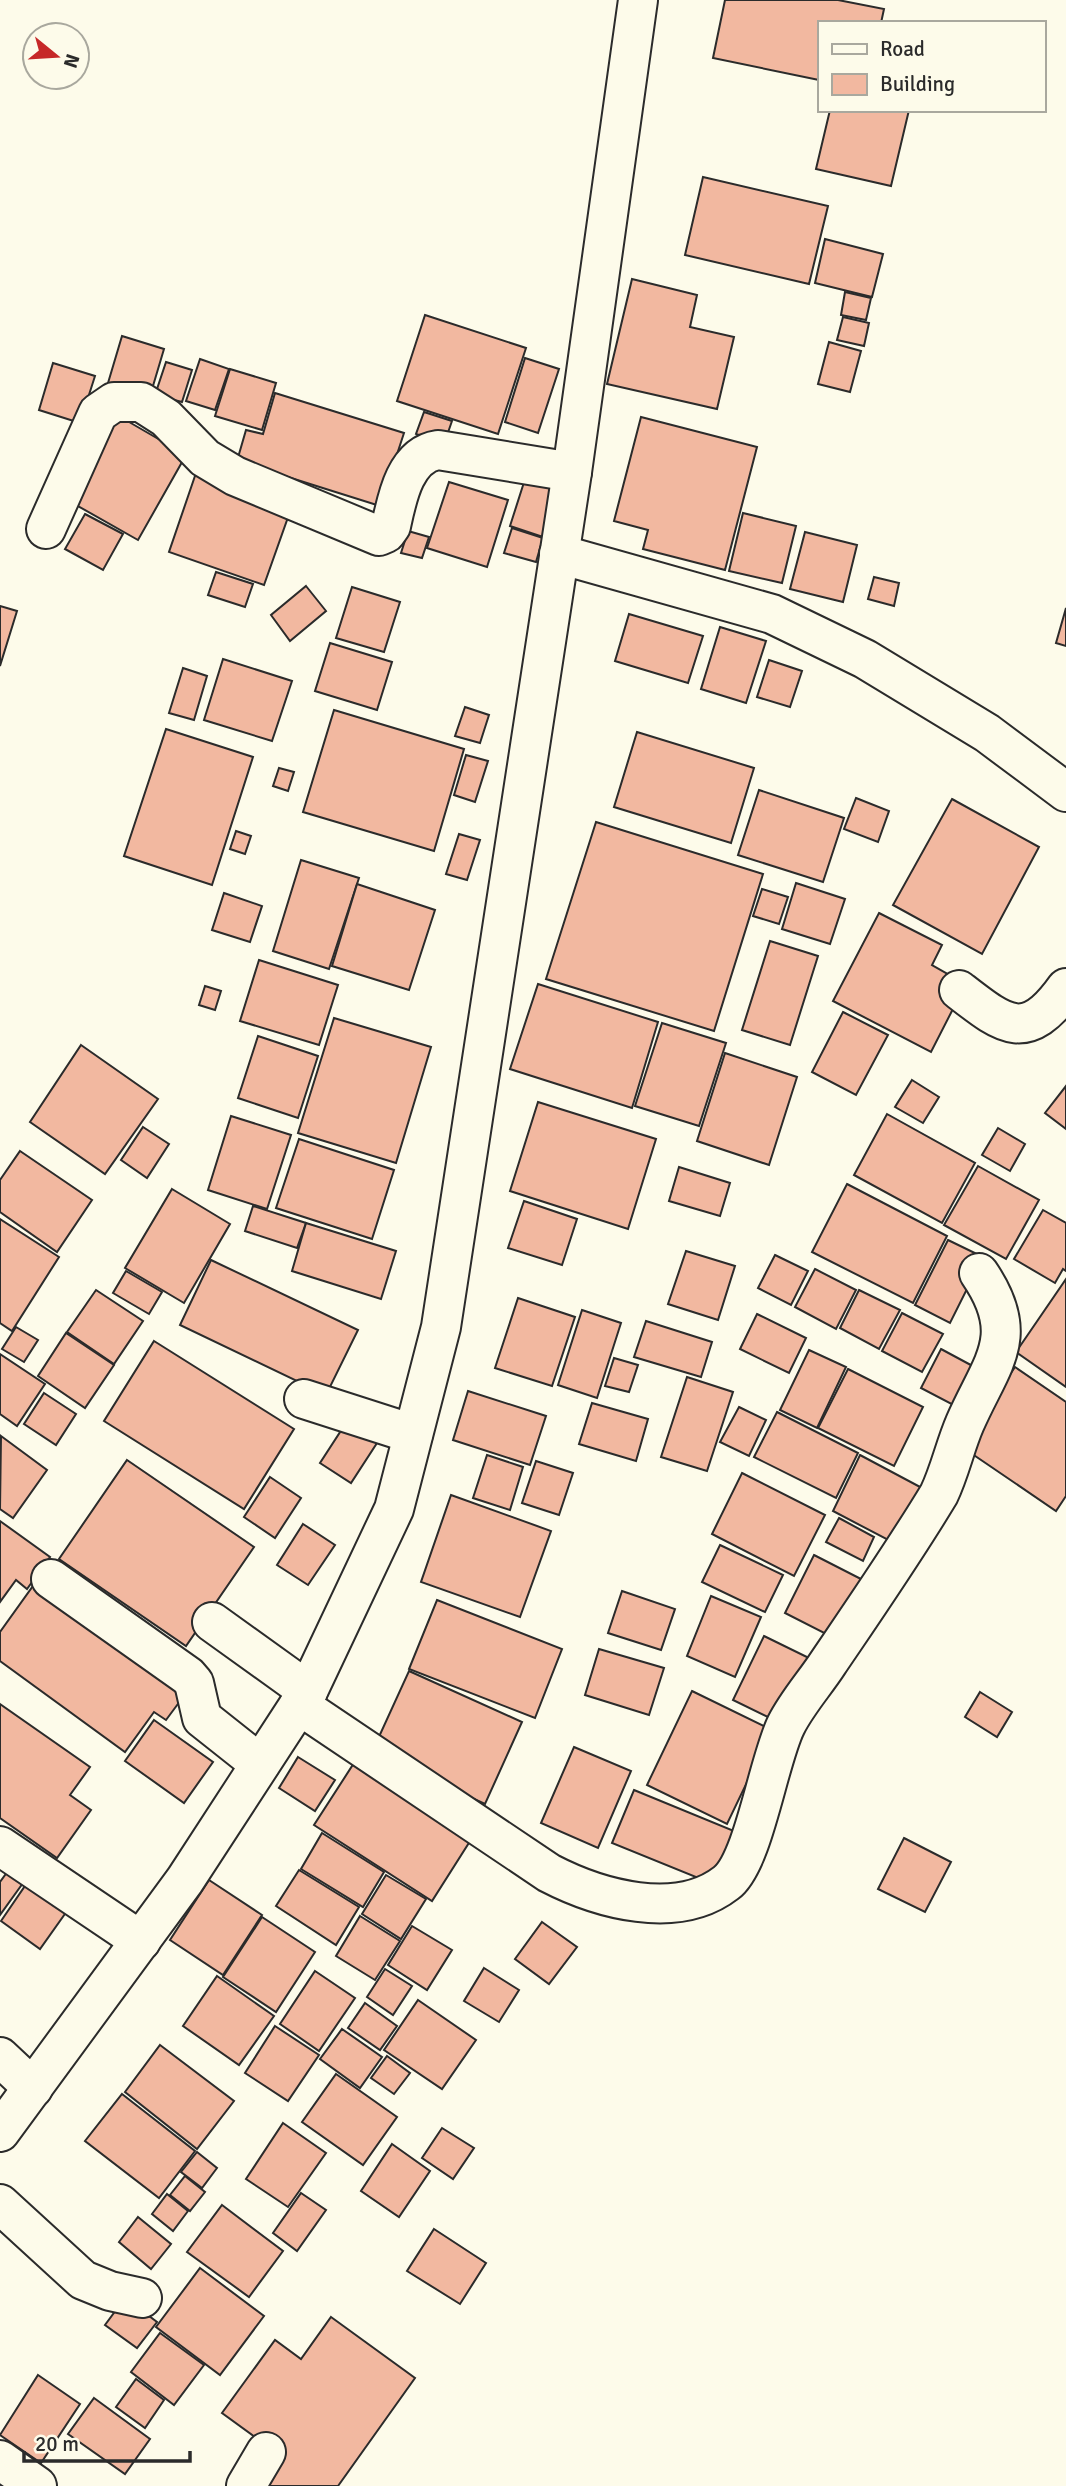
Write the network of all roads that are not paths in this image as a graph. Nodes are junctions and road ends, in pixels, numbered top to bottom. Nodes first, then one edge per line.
1 (638, 0) edge
2 (572, 472) junction
3 (46, 529) dead end
4 (559, 554) junction
5 (1066, 792) edge
6 (1066, 988) edge
7 (959, 990) dead end
8 (979, 1273) dead end
9 (304, 1399) dead end
10 (413, 1434) junction
11 (51, 1578) dead end
12 (212, 1622) dead end
13 (304, 1698) junction
14 (260, 1764) junction
15 (0, 1846) edge
16 (141, 1941) junction
17 (0, 2057) edge
18 (33, 2088) junction
19 (0, 2132) edge
20 (0, 2204) edge
21 (142, 2298) dead end
22 (266, 2452) dead end
23 (0, 2460) edge
24 (37, 2486) edge
25 (246, 2486) edge

1 - 2 street
2 - 3 street
2 - 4 street
4 - 5 street
4 - 10 street
6 - 7 street
8 - 13 street
9 - 10 street
10 - 13 street
11 - 14 street
12 - 13 street
13 - 14 street
14 - 16 street
15 - 16 street
16 - 18 street
17 - 18 street
18 - 19 street
20 - 21 street
22 - 25 street
23 - 24 street

